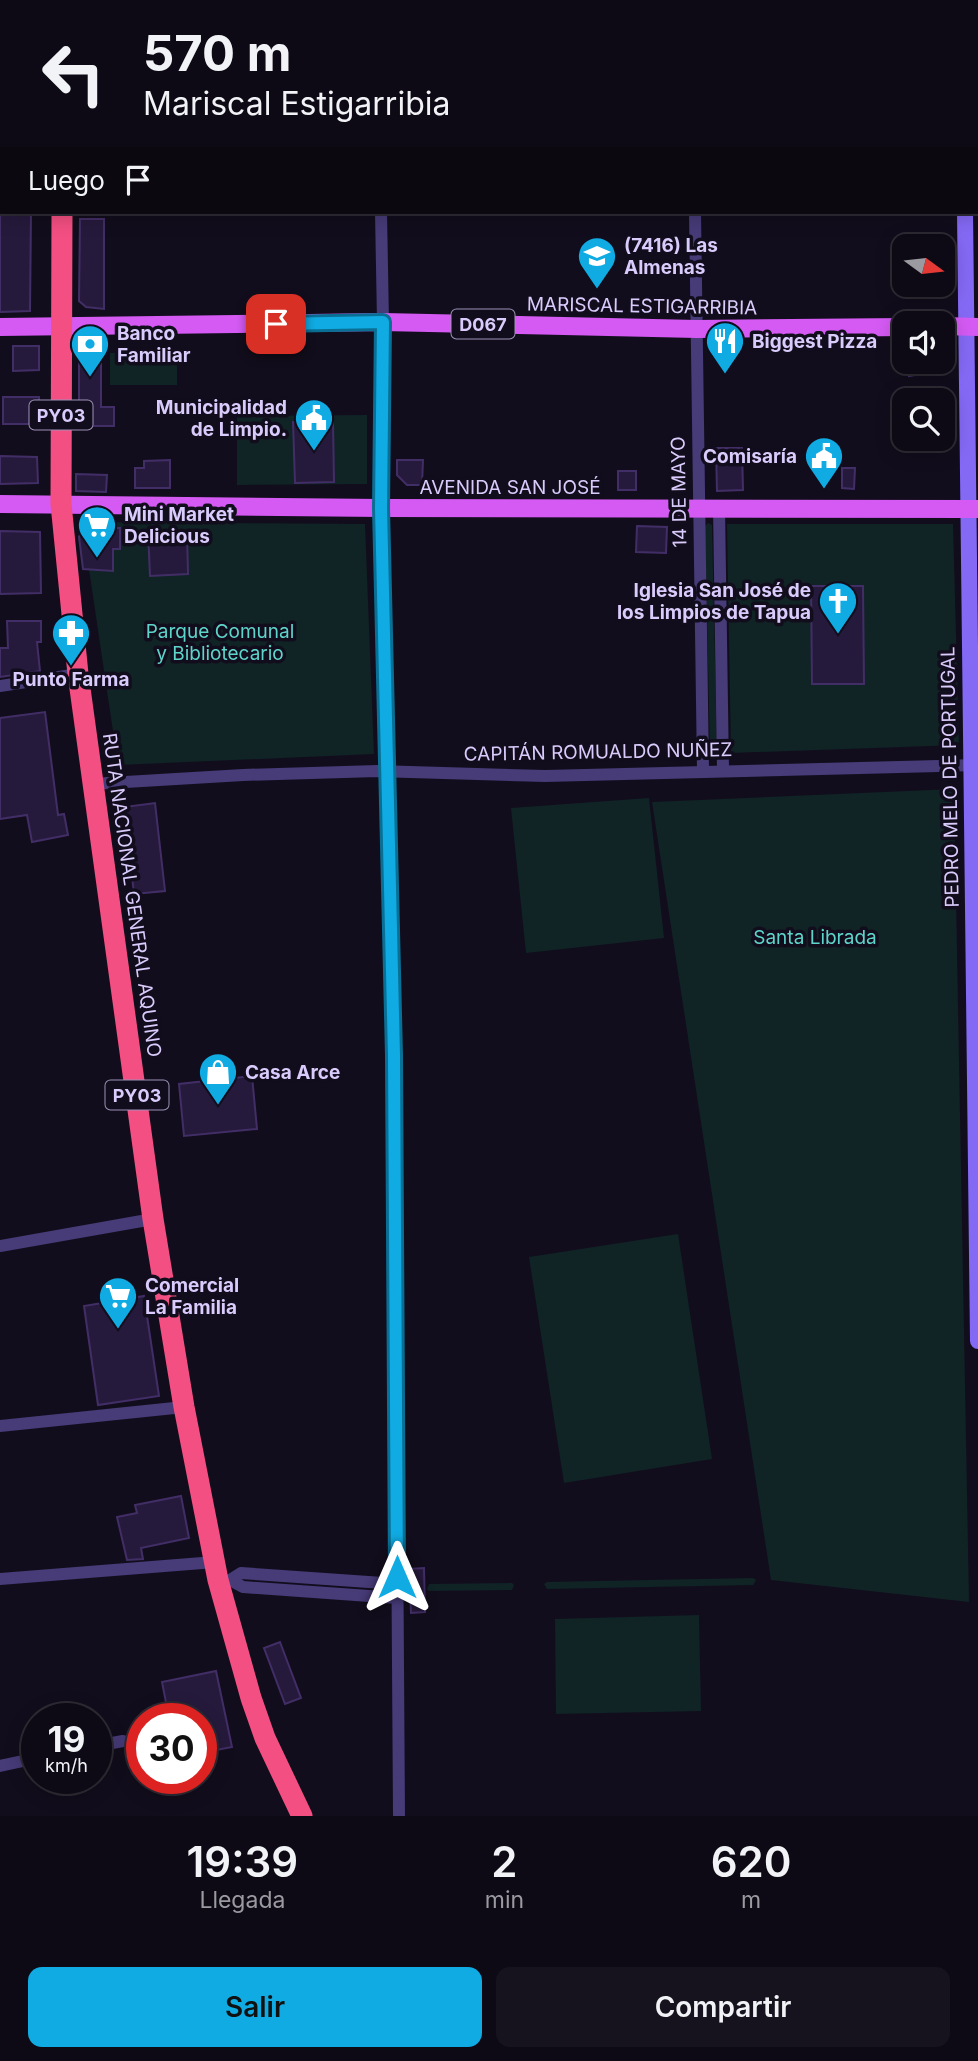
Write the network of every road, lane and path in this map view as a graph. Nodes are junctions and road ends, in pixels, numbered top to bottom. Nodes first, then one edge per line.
1 (62, 214) edge
2 (381, 214) edge
3 (695, 214) edge
4 (965, 214) edge
5 (383, 322) junction
6 (61, 326) junction
7 (972, 326) edge
8 (0, 327) edge
9 (892, 327) edge
10 (697, 329) junction
11 (0, 504) edge
12 (61, 505) junction
13 (381, 508) junction
14 (698, 508) junction
15 (719, 508) junction
16 (973, 510) edge
17 (78, 674) junction
18 (0, 686) edge
19 (974, 765) edge
20 (723, 770) junction
21 (388, 771) junction
22 (703, 771) junction
23 (92, 784) junction
24 (977, 1134) edge
25 (153, 1219) junction
26 (0, 1246) edge
27 (978, 1297) edge
28 (978, 1341) edge
29 (184, 1406) junction
30 (0, 1426) edge
31 (221, 1574) junction
32 (0, 1578) edge
33 (397, 1591) junction
34 (123, 1741) dead end
35 (112, 1743) edge
36 (21, 1761) edge
37 (0, 1766) edge
38 (302, 1816) edge
39 (399, 1816) edge

1 - 6 highway, RUTA NACIONAL GENERAL AQUINO / PY03
2 - 5 street
3 - 10 street, 14 DE MAYO
4 - 7 street, PEDRO MELO DE PORTUGAL
5 - 6 main road, MARISCAL ESTIGARRIBIA / D067
5 - 10 main road, MARISCAL ESTIGARRIBIA / D067
5 - 13 street
6 - 8 main road, MARISCAL ESTIGARRIBIA / D067
6 - 12 highway, RUTA NACIONAL GENERAL AQUINO / PY03
7 - 16 street, PEDRO MELO DE PORTUGAL
9 - 10 main road, MARISCAL ESTIGARRIBIA / D067
10 - 14 street, 14 DE MAYO
11 - 12 main road, AVENIDA SAN JOSÉ
12 - 13 main road, AVENIDA SAN JOSÉ
12 - 17 highway, RUTA NACIONAL GENERAL AQUINO / PY03
13 - 14 main road, AVENIDA SAN JOSÉ
13 - 21 street
14 - 15 main road, AVENIDA SAN JOSÉ
14 - 22 street, 14 DE MAYO
15 - 16 main road, AVENIDA SAN JOSÉ
15 - 20 street, 14 DE MAYO
16 - 19 street, PEDRO MELO DE PORTUGAL
17 - 18 street
17 - 23 highway, RUTA NACIONAL GENERAL AQUINO / PY03
19 - 20 street, CAPITÁN ROMUALDO NUÑEZ
19 - 24 street, PEDRO MELO DE PORTUGAL
20 - 22 street, CAPITÁN ROMUALDO NUÑEZ
21 - 22 street, CAPITÁN ROMUALDO NUÑEZ
21 - 23 street, CAPITÁN ROMUALDO NUÑEZ
21 - 33 street
23 - 25 highway, RUTA NACIONAL GENERAL AQUINO / PY03
24 - 27 street, PEDRO MELO DE PORTUGAL
25 - 26 street
25 - 29 highway, RUTA NACIONAL GENERAL AQUINO / PY03
27 - 28 street, PEDRO MELO DE PORTUGAL
29 - 30 street
29 - 31 highway, RUTA NACIONAL GENERAL AQUINO / PY03
31 - 32 street
31 - 33 street
31 - 33 street
31 - 38 highway, RUTA NACIONAL GENERAL AQUINO / PY03
33 - 39 street
34 - 35 street
36 - 37 street

